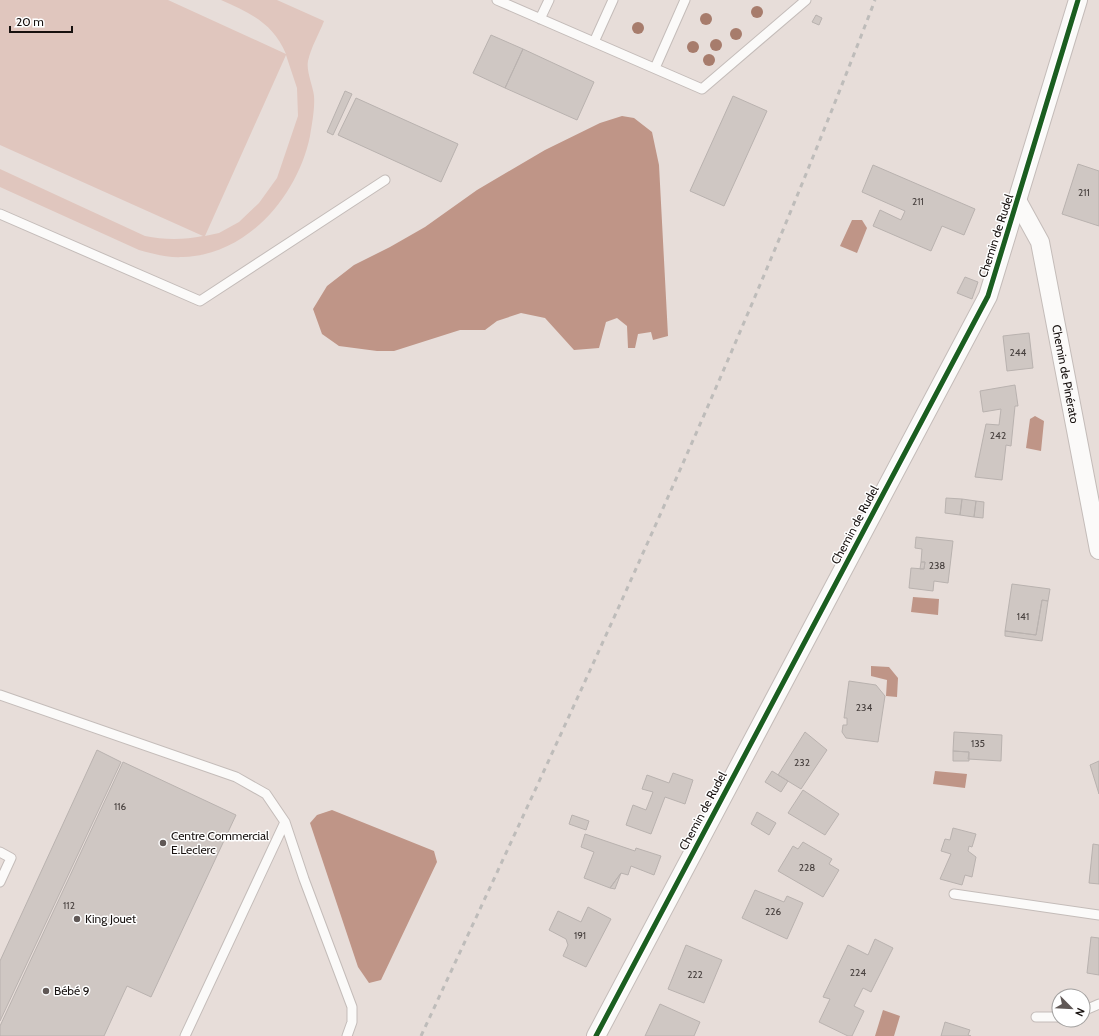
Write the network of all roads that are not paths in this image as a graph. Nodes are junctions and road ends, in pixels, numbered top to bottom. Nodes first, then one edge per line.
1 (497, 0) edge
2 (548, 0) edge
3 (613, 0) edge
4 (684, 0) edge
5 (806, 0) edge
6 (1078, 0) edge
7 (540, 19) junction
8 (594, 42) junction
9 (655, 68) junction
10 (385, 180) dead end
11 (1018, 202) junction
12 (0, 214) edge
13 (1096, 520) edge
14 (1099, 550) edge
15 (0, 695) edge
16 (285, 822) junction
17 (0, 852) edge
18 (0, 882) edge
19 (954, 894) dead end
20 (1099, 916) edge
21 (1036, 1017) dead end
22 (1051, 1017) edge
23 (185, 1036) edge
24 (347, 1036) edge
25 (596, 1036) edge

1 - 7 lane
2 - 7 lane
3 - 8 lane
4 - 9 lane
5 - 9 lane
6 - 11 street, Chemin de Rudel
7 - 8 lane
8 - 9 lane
10 - 12 lane
11 - 13 street, Chemin de Pinérato
11 - 25 street, Chemin de Rudel
13 - 14 street, Chemin de Pinérato
15 - 16 lane
16 - 23 lane
16 - 24 lane
17 - 18 lane
19 - 20 lane
21 - 22 lane

